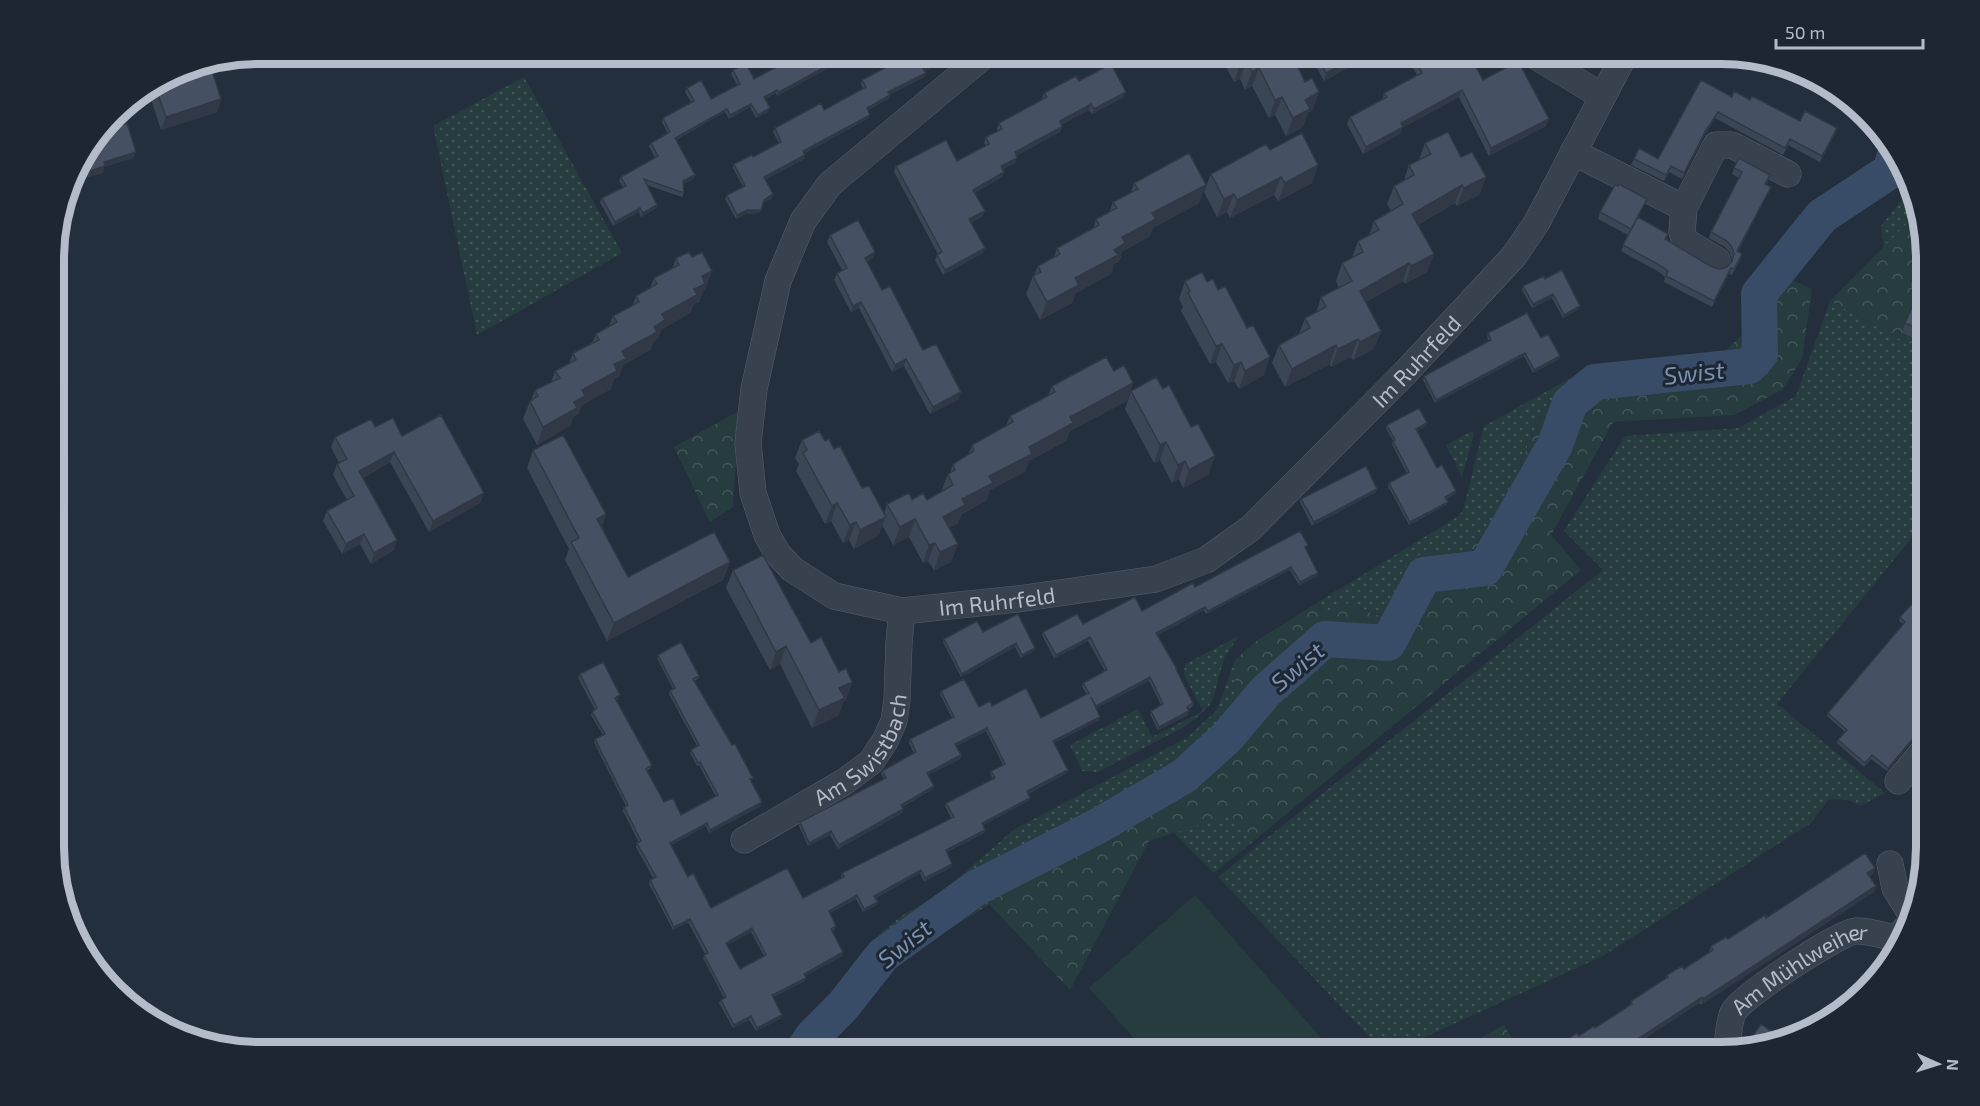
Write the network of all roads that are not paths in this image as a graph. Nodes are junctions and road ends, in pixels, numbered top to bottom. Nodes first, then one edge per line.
1 (1549, 64) edge
2 (1619, 64) edge
3 (973, 65) edge
4 (1602, 96) junction
5 (1574, 152) junction
6 (1788, 174) dead end
7 (1684, 207) junction
8 (1718, 260) dead end
9 (902, 611) junction
10 (1915, 761) edge
11 (1898, 781) dead end
12 (744, 840) dead end
13 (1890, 864) dead end
14 (1906, 906) edge
15 (1892, 938) edge
16 (1728, 1041) edge

1 - 4 street
2 - 4 street, Im Ruhrfeld
3 - 9 street, Im Ruhrfeld
4 - 5 street, Im Ruhrfeld
5 - 7 street
5 - 9 street, Im Ruhrfeld
6 - 7 street
7 - 8 street
9 - 12 street, Am Swistbach
10 - 11 street
13 - 14 street
15 - 16 street, Am Mühlweiher

